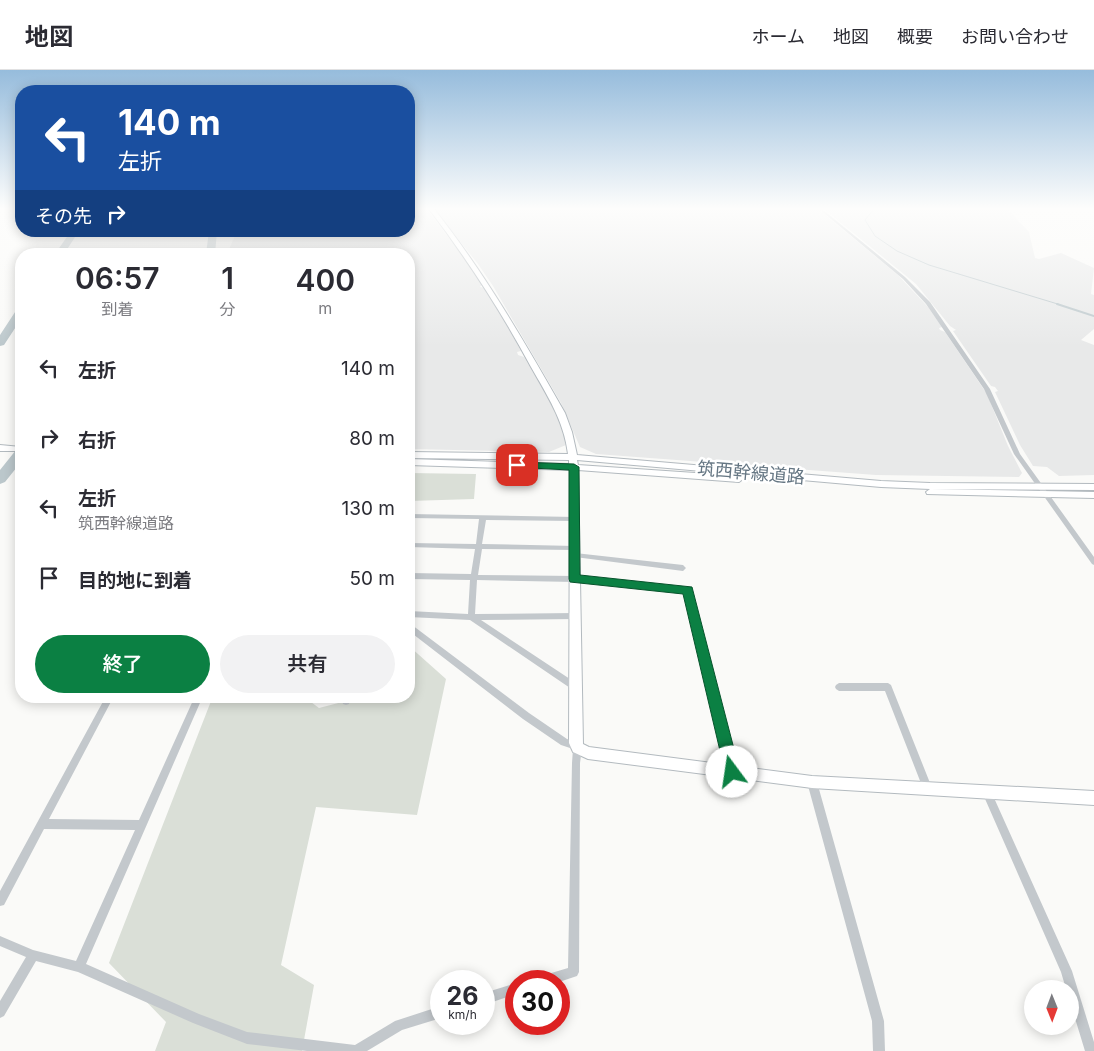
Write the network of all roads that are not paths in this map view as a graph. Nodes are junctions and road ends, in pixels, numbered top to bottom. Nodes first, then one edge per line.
1 (468, 255) edge
2 (876, 255) edge
3 (0, 448) edge
4 (15, 452) edge
5 (15, 452) edge
6 (0, 454) edge
7 (415, 455) edge
8 (415, 462) edge
9 (574, 462) junction
10 (1040, 486) junction
11 (1094, 487) edge
12 (1094, 494) edge
13 (1045, 495) junction
14 (415, 516) edge
15 (483, 517) junction
16 (574, 519) junction
17 (415, 545) edge
18 (479, 546) junction
19 (575, 552) junction
20 (1094, 562) edge
21 (683, 568) dead end
22 (415, 576) edge
23 (474, 578) junction
24 (575, 579) junction
25 (415, 614) edge
26 (575, 616) junction
27 (470, 617) junction
28 (415, 632) edge
29 (840, 687) dead end
30 (576, 688) junction
31 (106, 703) edge
32 (196, 703) edge
33 (577, 747) junction
34 (732, 772) junction
35 (812, 782) junction
36 (927, 788) junction
37 (986, 791) junction
38 (1094, 798) edge
39 (42, 824) junction
40 (142, 825) junction
41 (0, 901) edge
42 (0, 941) edge
43 (33, 956) junction
44 (79, 967) junction
45 (570, 973) edge
46 (0, 1012) edge
47 (430, 1015) edge
48 (879, 1051) edge
49 (1091, 1051) edge

1 - 9 street
2 - 10 street
3 - 4 street
5 - 6 street
7 - 9 street, 筑西幹線道路
8 - 9 street, 筑西幹線道路
9 - 10 street, 筑西幹線道路
9 - 13 street, 筑西幹線道路
9 - 16 street
10 - 11 street, 筑西幹線道路
10 - 13 street
12 - 13 street, 筑西幹線道路
13 - 20 street
14 - 15 street
15 - 16 street
15 - 18 street
16 - 19 street
17 - 18 street
18 - 19 street
18 - 23 street
19 - 21 street
19 - 24 street
22 - 23 street
23 - 24 street
23 - 27 street
24 - 26 street
24 - 34 street
25 - 27 street
26 - 27 street
26 - 30 street
27 - 30 street
28 - 33 street
29 - 36 street
30 - 33 street
31 - 39 street
32 - 40 street
33 - 34 street
33 - 45 street
34 - 35 street
35 - 36 street
35 - 48 street
36 - 37 street
37 - 38 street
37 - 49 street
39 - 40 street
39 - 41 street
40 - 44 street
42 - 43 street
43 - 44 street
43 - 46 street
44 - 47 street

